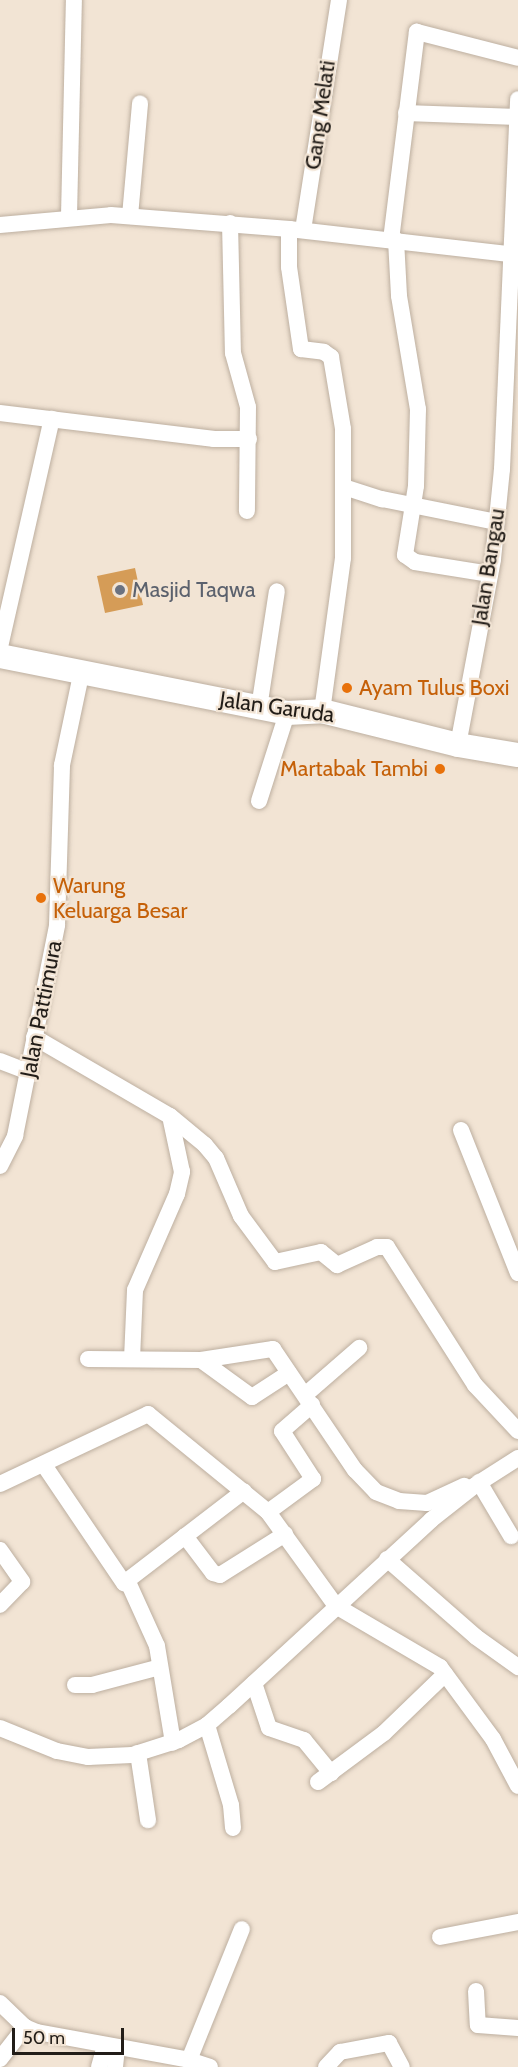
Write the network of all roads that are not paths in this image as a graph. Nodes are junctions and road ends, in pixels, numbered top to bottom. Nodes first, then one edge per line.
1 (74, 0) edge
2 (339, 0) edge
3 (518, 58) edge
4 (518, 99) edge
5 (140, 103) dead end
6 (406, 113) junction
7 (517, 117) edge
8 (69, 216) junction
9 (130, 216) junction
10 (230, 223) junction
11 (0, 225) edge
12 (296, 230) junction
13 (393, 240) junction
14 (510, 254) junction
15 (513, 319) edge
16 (0, 413) edge
17 (52, 419) junction
18 (249, 439) junction
19 (344, 487) junction
20 (413, 503) junction
21 (248, 511) dead end
22 (496, 522) junction
23 (490, 574) junction
24 (277, 591) dead end
25 (0, 647) edge
26 (0, 656) edge
27 (82, 670) junction
28 (260, 708) junction
29 (322, 711) junction
30 (287, 712) junction
31 (458, 745) junction
32 (518, 755) edge
33 (259, 801) dead end
34 (34, 1037) junction
35 (0, 1061) edge
36 (29, 1072) junction
37 (170, 1116) junction
38 (460, 1130) dead end
39 (0, 1166) edge
40 (518, 1273) edge
41 (132, 1345) junction
42 (359, 1348) dead end
43 (88, 1359) dead end
44 (201, 1360) junction
45 (289, 1373) junction
46 (309, 1400) junction
47 (518, 1431) edge
48 (518, 1458) edge
49 (44, 1465) junction
50 (0, 1484) edge
51 (476, 1484) junction
52 (244, 1491) junction
53 (268, 1512) junction
54 (285, 1534) junction
55 (185, 1536) junction
56 (511, 1536) dead end
57 (0, 1550) edge
58 (387, 1559) junction
59 (128, 1582) junction
60 (0, 1605) edge
61 (336, 1606) junction
62 (160, 1667) junction
63 (518, 1667) edge
64 (445, 1674) junction
65 (254, 1683) junction
66 (75, 1685) dead end
67 (207, 1725) junction
68 (0, 1728) edge
69 (172, 1743) junction
70 (138, 1754) junction
71 (518, 1786) edge
72 (148, 1820) dead end
73 (233, 1828) dead end
74 (518, 1922) edge
75 (242, 1929) dead end
76 (440, 1937) dead end
77 (476, 1991) dead end
78 (0, 2003) edge
79 (25, 2027) junction
80 (518, 2028) edge
81 (111, 2047) junction
82 (0, 2059) edge
83 (189, 2060) junction
84 (99, 2067) edge
85 (115, 2067) edge
86 (210, 2067) edge
87 (326, 2067) edge
88 (402, 2067) edge

1 - 8 street
2 - 12 street, Gang Melati
3 - 6 street
4 - 7 street, Jalan Bangau
5 - 9 street
6 - 7 street
6 - 13 street
7 - 14 street, Jalan Bangau
8 - 9 street
8 - 11 street
9 - 10 street
10 - 12 street
10 - 18 street
12 - 13 street
12 - 19 street, Gang Melati
13 - 14 street
13 - 20 street
14 - 15 street, Jalan Bangau
15 - 22 street, Jalan Bangau
16 - 17 street
17 - 18 street
17 - 25 street
18 - 21 street
19 - 20 street
19 - 29 street
20 - 22 street
20 - 23 street
22 - 23 street, Jalan Bangau
23 - 31 street, Jalan Bangau
24 - 28 street
26 - 27 highway, Jalan Garuda
27 - 28 highway, Jalan Garuda
27 - 34 street, Jalan Pattimura
28 - 30 highway, Jalan Garuda
29 - 30 highway, Jalan Garuda
29 - 31 highway, Jalan Garuda
30 - 33 street
31 - 32 highway, Jalan Garuda
34 - 36 street, Jalan Pattimura
34 - 37 street
35 - 36 street
36 - 39 street, Jalan Pattimura
37 - 41 street
37 - 47 street
38 - 40 street
41 - 43 street
41 - 44 street
42 - 46 street
44 - 45 street
44 - 45 street
45 - 46 street
46 - 51 street
46 - 53 street
48 - 51 street
49 - 50 street
49 - 52 street
49 - 59 street
51 - 56 street
51 - 58 street
52 - 53 street
52 - 55 street
53 - 54 street
54 - 55 street
54 - 61 street
55 - 59 street
57 - 60 street
58 - 61 street
58 - 63 street
59 - 62 street
61 - 64 street
61 - 65 street
62 - 66 street
62 - 69 street
64 - 65 street
64 - 71 street
65 - 67 street
67 - 69 street
67 - 73 street
68 - 70 street
69 - 70 street
70 - 72 street
74 - 76 street
75 - 83 street
77 - 80 street
78 - 79 street
79 - 81 street
79 - 82 street
81 - 83 street
81 - 84 street
81 - 85 street
83 - 86 street
87 - 88 street

